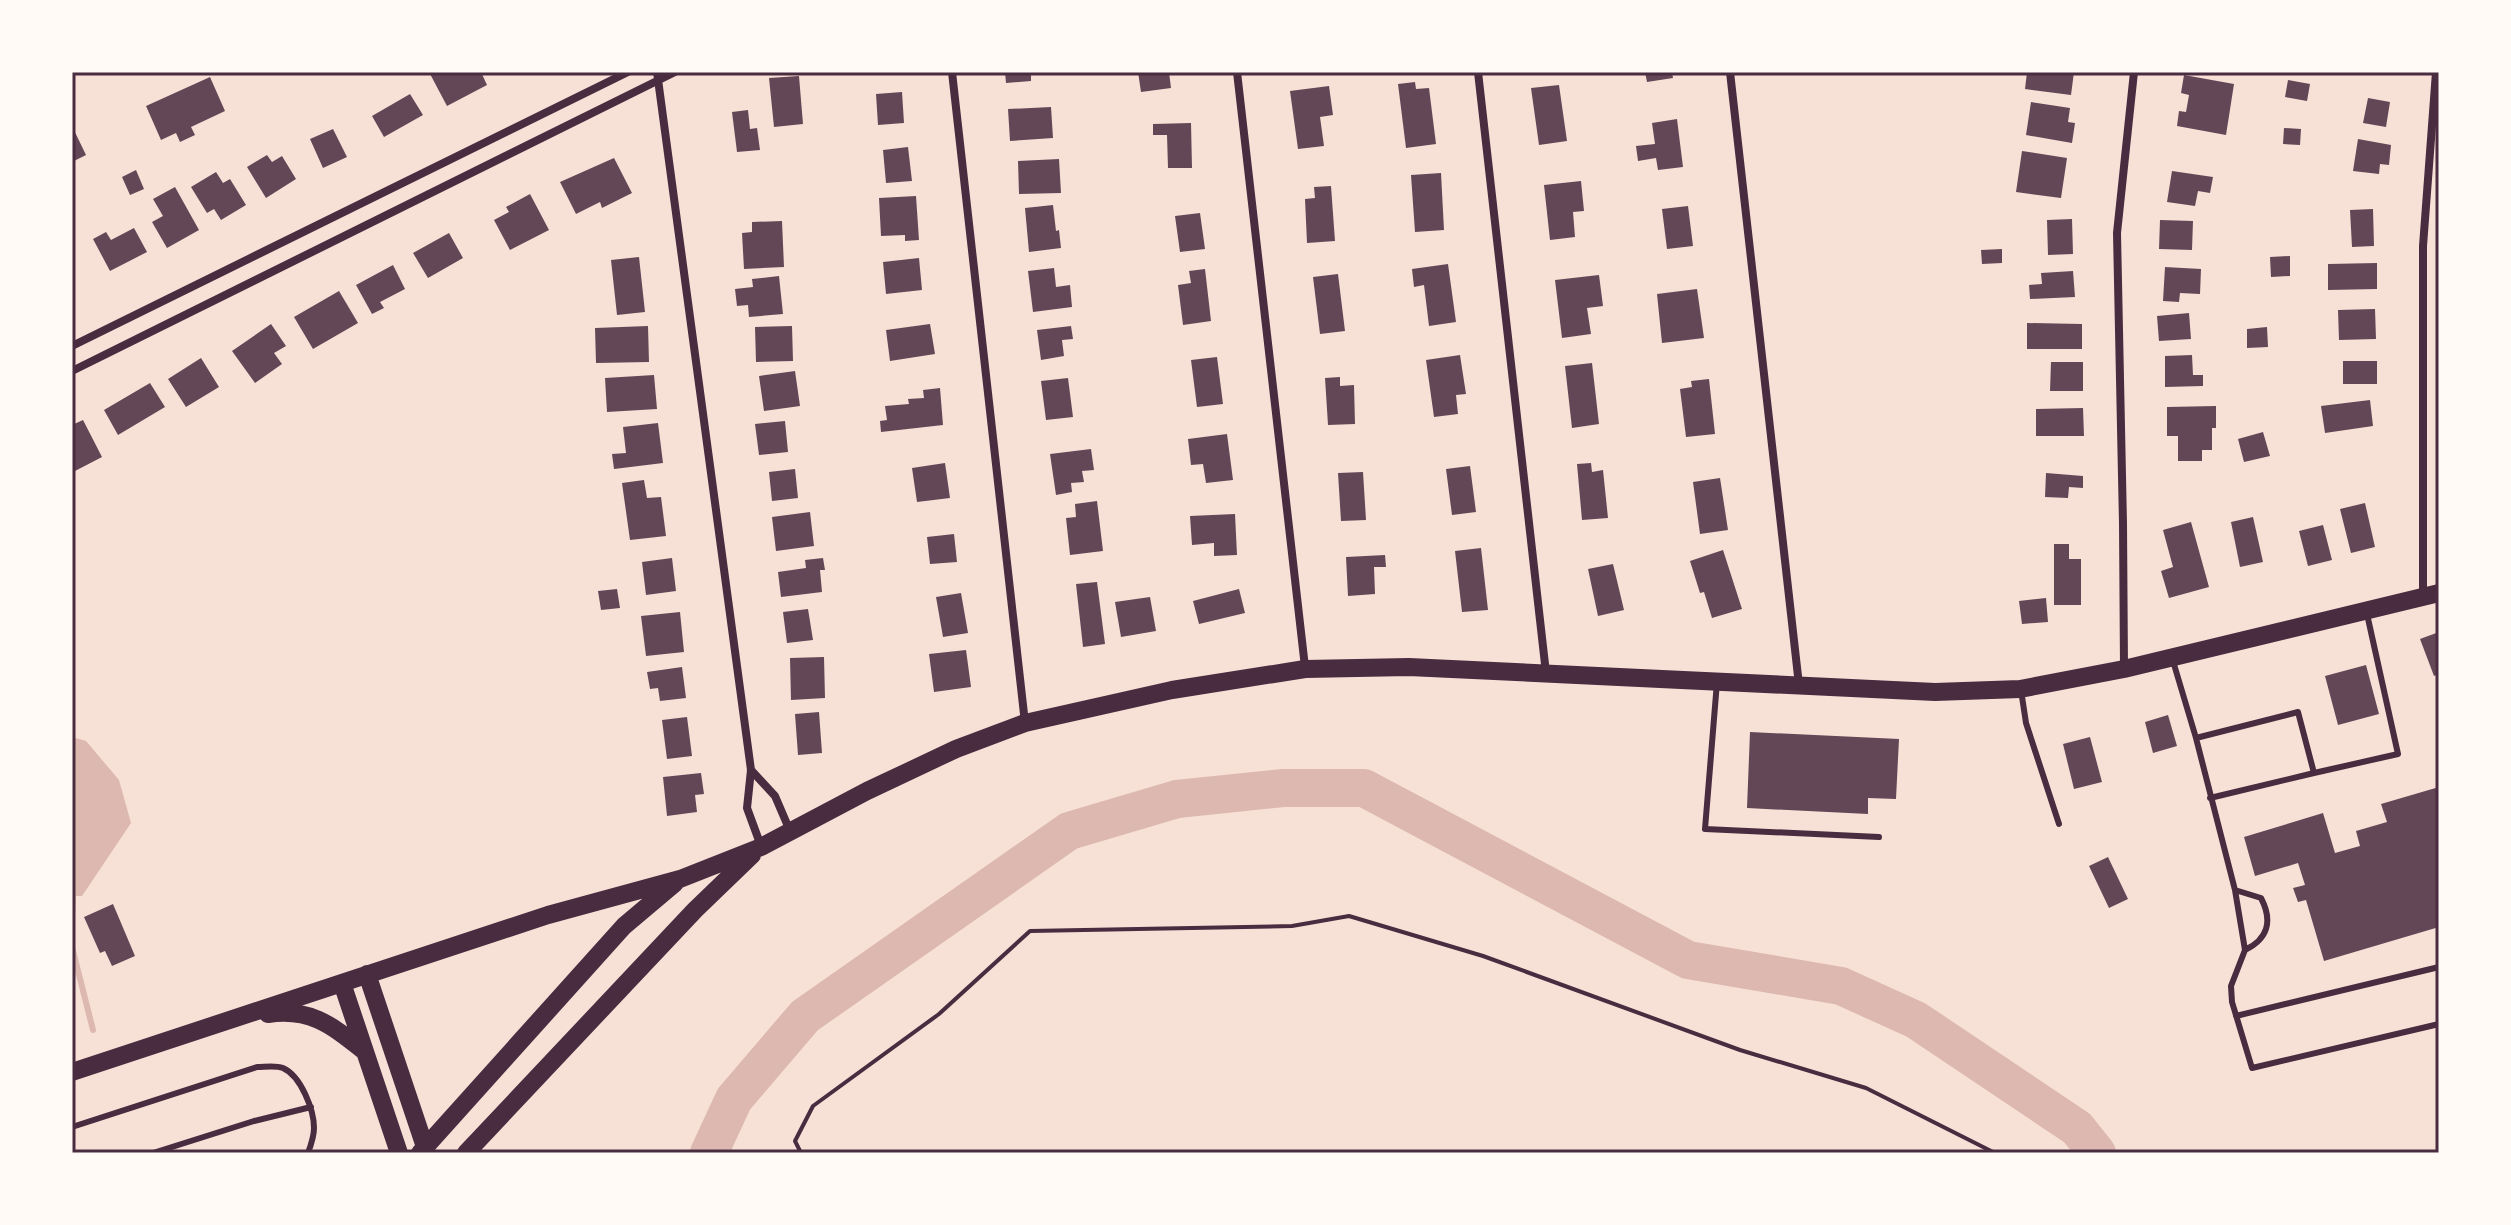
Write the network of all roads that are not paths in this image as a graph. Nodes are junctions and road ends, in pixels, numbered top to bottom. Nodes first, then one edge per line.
1 (628, 72) edge
2 (675, 72) edge
3 (952, 72) edge
4 (1237, 72) edge
5 (1478, 72) edge
6 (1730, 72) edge
7 (2134, 72) edge
8 (2436, 72) edge
9 (658, 76) edge
10 (72, 346) edge
11 (72, 371) edge
12 (2431, 595) edge
13 (2366, 611) junction
14 (2172, 658) junction
15 (1305, 669) junction
16 (2124, 669) junction
17 (1546, 673) junction
18 (1717, 681) junction
19 (1799, 685) junction
20 (2020, 689) junction
21 (1025, 723) junction
22 (2196, 738) junction
23 (751, 770) junction
24 (2314, 773) junction
25 (2210, 798) junction
26 (2059, 824) dead end
27 (790, 831) junction
28 (1879, 837) dead end
29 (761, 847) junction
30 (680, 879) junction
31 (2235, 890) junction
32 (2245, 950) junction
33 (2439, 967) edge
34 (367, 974) junction
35 (342, 983) junction
36 (2236, 1016) junction
37 (230, 1019) junction
38 (2439, 1024) edge
39 (363, 1050) junction
40 (72, 1072) edge
41 (311, 1107) junction
42 (72, 1127) edge
43 (423, 1151) edge
44 (153, 1153) edge
45 (308, 1153) edge
46 (399, 1153) edge
47 (466, 1153) edge

1 - 10 street
2 - 9 street
3 - 21 street
4 - 15 street
5 - 17 street
6 - 19 street
7 - 16 street
8 - 12 street
9 - 11 street
9 - 23 street
12 - 13 main road
13 - 14 main road
13 - 24 lane
14 - 16 main road
14 - 22 lane
15 - 17 main road
15 - 21 main road
16 - 20 main road
17 - 18 main road
18 - 19 main road
18 - 28 lane
19 - 20 main road
20 - 26 lane
21 - 27 main road
22 - 24 lane
22 - 25 lane
23 - 27 street
23 - 29 street
24 - 25 lane
25 - 31 lane
27 - 29 main road
29 - 30 main road
29 - 47 main road
30 - 34 main road
30 - 43 main road
31 - 32 lane
31 - 32 lane
32 - 36 lane
33 - 36 lane
34 - 35 main road
34 - 43 main road
35 - 37 main road
35 - 39 main road
36 - 38 lane
37 - 39 main road
37 - 40 main road
39 - 46 main road
41 - 42 lane
41 - 44 lane
41 - 45 lane

